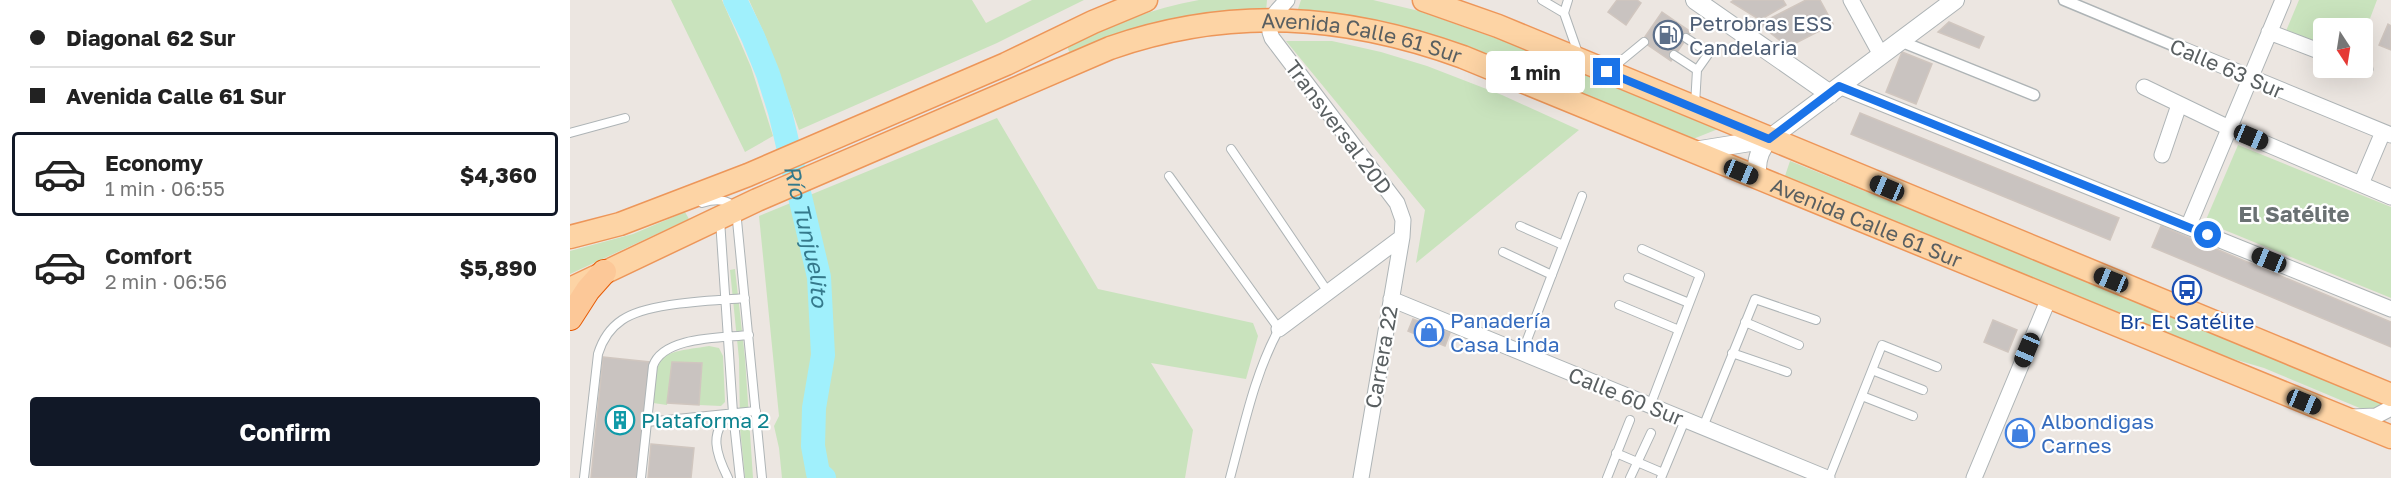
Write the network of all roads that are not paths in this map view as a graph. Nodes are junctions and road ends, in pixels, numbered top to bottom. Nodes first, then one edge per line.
1 (1146, 0) edge
2 (1287, 0) edge
3 (1424, 0) edge
4 (1542, 0) edge
5 (1568, 0) edge
6 (1851, 0) edge
7 (1955, 0) edge
8 (2064, 0) edge
9 (2283, 0) edge
10 (1699, 1) edge
11 (1564, 13) junction
12 (1269, 20) junction
13 (2269, 32) junction
14 (1686, 38) dead end
15 (1900, 41) junction
16 (1644, 42) dead end
17 (2177, 47) joint
18 (2313, 49) edge
19 (1881, 55) junction
20 (1674, 56) dead end
21 (1581, 60) junction
22 (1697, 70) junction
23 (1607, 72) junction
24 (2250, 78) junction
25 (2144, 87) dead end
26 (1834, 90) junction
27 (2034, 95) dead end
28 (2179, 105) junction
29 (1695, 109) junction
30 (625, 118) dead end
31 (2229, 128) junction
32 (570, 134) edge
33 (2387, 134) edge
34 (1769, 139) junction
35 (1231, 148) dead end
36 (1689, 151) junction
37 (2162, 155) dead end
38 (743, 176) junction
39 (1169, 176) dead end
40 (1758, 179) junction
41 (2361, 184) junction
42 (1582, 196) dead end
43 (2391, 197) edge
44 (693, 206) dead end
45 (727, 209) junction
46 (672, 214) dead end
47 (1521, 226) dead end
48 (2188, 227) junction
49 (1402, 237) junction
50 (604, 238) dead end
51 (576, 240) edge
52 (1563, 245) junction
53 (570, 246) edge
54 (1642, 249) dead end
55 (1503, 252) dead end
56 (604, 272) junction
57 (1552, 275) junction
58 (1628, 278) dead end
59 (570, 280) edge
60 (570, 289) edge
61 (1328, 292) junction
62 (745, 298) junction
63 (2049, 298) junction
64 (1391, 299) junction
65 (727, 300) junction
66 (1689, 303) junction
67 (1619, 305) dead end
68 (2391, 309) edge
69 (570, 318) edge
70 (1816, 320) dead end
71 (1745, 322) junction
72 (1279, 329) junction
73 (1679, 330) junction
74 (749, 335) junction
75 (730, 338) junction
76 (1799, 345) dead end
77 (1521, 353) junction
78 (1732, 353) junction
79 (1937, 368) dead end
80 (1872, 370) junction
81 (1787, 372) dead end
82 (1923, 390) dead end
83 (2391, 395) edge
84 (1862, 396) junction
85 (1650, 406) junction
86 (2391, 408) edge
87 (756, 411) junction
88 (733, 413) junction
89 (2336, 415) junction
90 (1913, 416) dead end
91 (1630, 420) dead end
92 (1685, 420) junction
93 (647, 422) junction
94 (1703, 427) junction
95 (1651, 433) dead end
96 (2391, 437) edge
97 (1616, 453) junction
98 (1637, 460) junction
99 (1662, 475) edge
100 (584, 478) edge
101 (641, 478) edge
102 (728, 478) edge
103 (740, 478) edge
104 (762, 478) edge
105 (1230, 478) edge
106 (1361, 478) edge
107 (1607, 478) edge
108 (1630, 478) edge
109 (1828, 478) edge
110 (1974, 478) edge

1 - 38 main road
2 - 12 street
3 - 21 main road, Avenida Calle 61 Sur
4 - 11 lane
5 - 11 lane
6 - 19 street
7 - 15 street
8 - 17 street, Calle 63 Sur
9 - 13 street
10 - 26 street
11 - 21 lane
12 - 36 main road, Avenida Calle 61 Sur
12 - 45 main road, Avenida Calle 61 Sur
12 - 49 street, Transversal 20D
13 - 18 street
13 - 24 street
14 - 22 lane
15 - 19 street
15 - 27 street
16 - 23 lane
17 - 24 street, Calle 63 Sur
19 - 26 street
20 - 22 lane
21 - 23 main road, Avenida Calle 61 Sur
22 - 29 lane
23 - 29 main road, Avenida Calle 61 Sur
24 - 31 street
24 - 33 street, Calle 63 Sur
25 - 28 street
26 - 34 street
26 - 48 street
28 - 31 street
28 - 37 street
29 - 34 main road, Avenida Calle 61 Sur
30 - 32 lane
31 - 41 street
31 - 48 street
33 - 41 street
34 - 36 street
34 - 40 street
34 - 83 main road, Avenida Calle 61 Sur
35 - 61 lane
36 - 40 main road, Avenida Calle 61 Sur
38 - 45 lane
38 - 51 main road
39 - 72 lane
40 - 63 main road, Avenida Calle 61 Sur
41 - 43 street
42 - 52 lane
44 - 45 lane
45 - 56 main road, Avenida Calle 61 Sur
45 - 59 lane
45 - 62 lane
45 - 65 lane
46 - 50 lane
47 - 52 lane
48 - 68 street
49 - 61 street
49 - 64 street, Carrera 22
51 - 53 lane
52 - 57 lane
54 - 66 lane
55 - 57 lane
56 - 60 main road, Avenida Calle 61 Sur
56 - 69 highway
57 - 77 lane
58 - 66 lane
61 - 72 street
62 - 65 lane
62 - 74 lane
63 - 89 main road, Avenida Calle 61 Sur
63 - 110 street
64 - 77 street, Calle 60 Sur
64 - 106 street, Carrera 22
65 - 75 lane
65 - 100 lane
66 - 73 lane
67 - 73 lane
70 - 71 lane
71 - 76 lane
71 - 78 lane
72 - 105 lane
73 - 85 lane
74 - 75 lane
74 - 87 lane
75 - 88 lane
75 - 93 lane
77 - 85 street, Calle 60 Sur
78 - 81 lane
78 - 94 lane
79 - 80 lane
80 - 82 lane
80 - 84 lane
84 - 90 lane
84 - 109 lane
85 - 92 street, Calle 60 Sur
86 - 89 street
87 - 88 lane
87 - 104 lane
88 - 93 lane
88 - 102 lane
88 - 103 lane
89 - 96 main road, Avenida Calle 61 Sur
91 - 97 lane
92 - 94 street, Calle 60 Sur
92 - 99 lane
93 - 101 lane
94 - 109 street, Calle 60 Sur
95 - 98 lane
97 - 98 lane
97 - 107 lane
98 - 99 lane
98 - 108 lane

